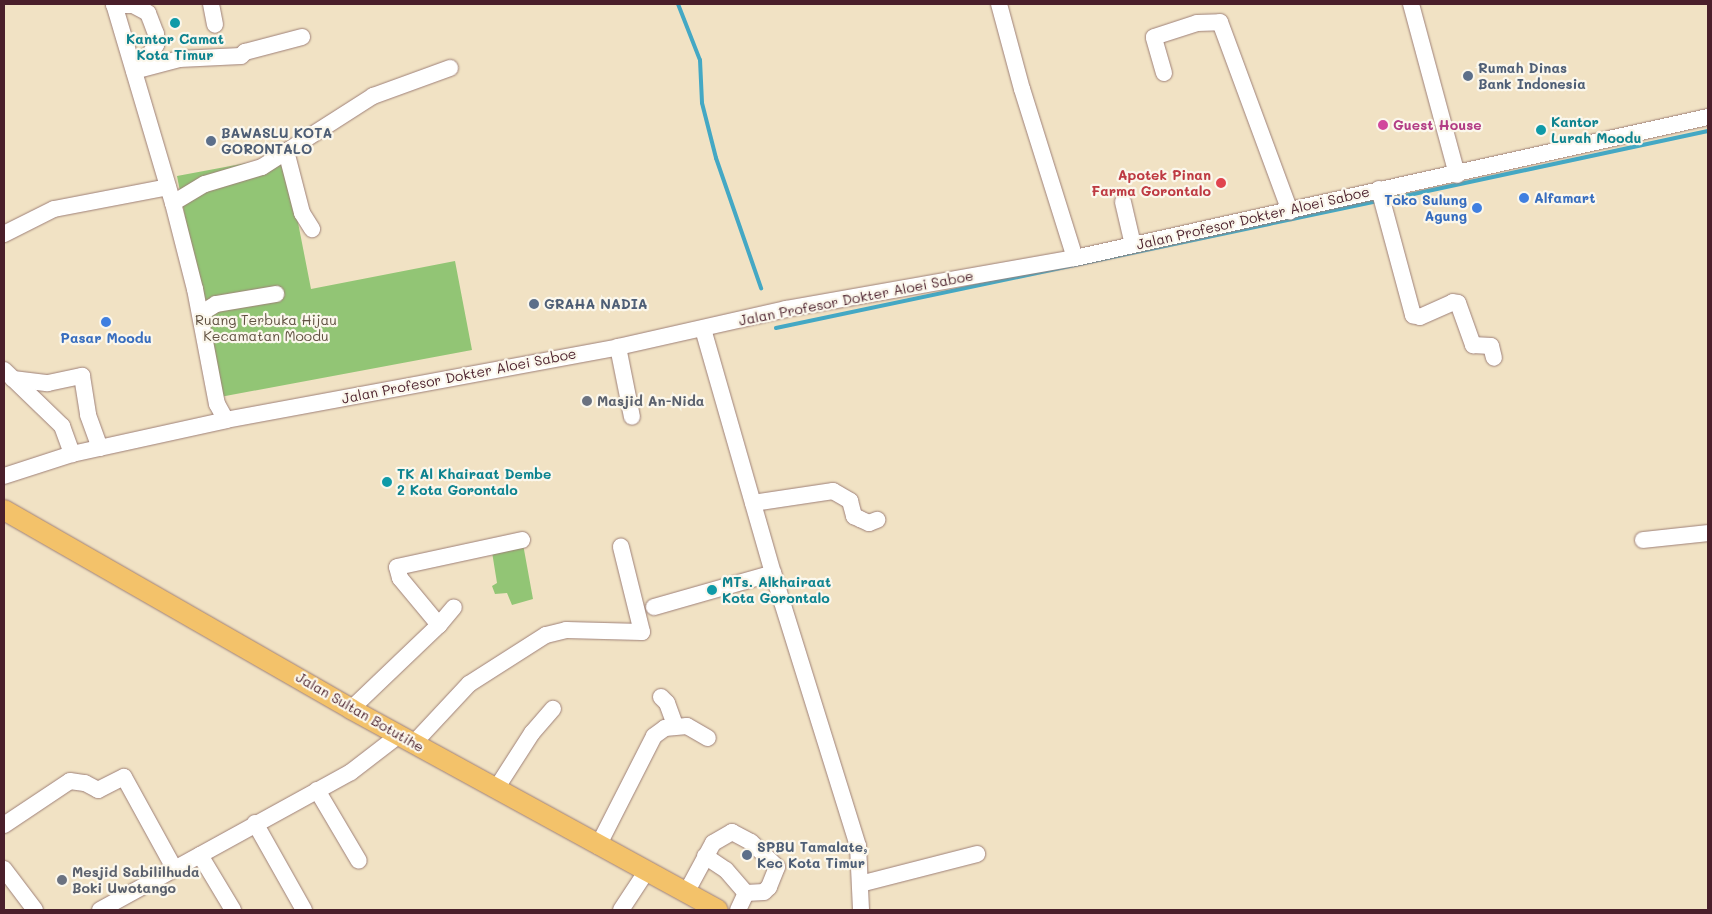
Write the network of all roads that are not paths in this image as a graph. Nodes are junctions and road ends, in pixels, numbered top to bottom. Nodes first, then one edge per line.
1 (114, 4) edge
2 (211, 4) edge
3 (999, 4) edge
4 (1411, 4) edge
5 (215, 25) dead end
6 (302, 37) dead end
7 (133, 68) junction
8 (450, 68) dead end
9 (1164, 73) dead end
10 (1708, 117) edge
11 (286, 151) junction
12 (1457, 175) junction
13 (168, 187) junction
14 (1379, 189) junction
15 (1123, 202) dead end
16 (173, 204) junction
17 (1290, 211) junction
18 (312, 229) dead end
19 (4, 234) edge
20 (1133, 245) junction
21 (1076, 258) junction
22 (276, 294) dead end
23 (200, 314) junction
24 (703, 329) junction
25 (618, 346) junction
26 (1494, 358) dead end
27 (8, 374) edge
28 (88, 415) junction
29 (632, 417) dead end
30 (226, 420) junction
31 (62, 426) junction
32 (100, 448) junction
33 (72, 454) junction
34 (4, 476) edge
35 (753, 503) junction
36 (4, 510) edge
37 (877, 520) dead end
38 (1708, 533) edge
39 (522, 540) dead end
40 (1643, 540) dead end
41 (621, 547) dead end
42 (773, 572) junction
43 (454, 607) dead end
44 (654, 607) dead end
45 (439, 625) junction
46 (661, 697) dead end
47 (351, 709) junction
48 (553, 709) dead end
49 (675, 726) junction
50 (708, 738) dead end
51 (407, 739) junction
52 (496, 788) junction
53 (317, 790) junction
54 (255, 823) junction
55 (4, 825) edge
56 (598, 846) junction
57 (977, 854) dead end
58 (200, 855) junction
59 (705, 856) junction
60 (359, 861) dead end
61 (174, 868) junction
62 (4, 869) edge
63 (646, 872) junction
64 (860, 884) junction
65 (686, 893) junction
66 (746, 893) junction
67 (35, 910) edge
68 (100, 910) edge
69 (233, 910) edge
70 (304, 910) edge
71 (621, 910) edge
72 (718, 910) edge
73 (738, 910) edge
74 (861, 910) edge

1 - 7 street
1 - 7 street
2 - 5 street
3 - 21 street
4 - 12 street
6 - 7 street
7 - 13 street
8 - 11 street
9 - 17 street
10 - 12 street, Jalan Profesor Dokter Aloei Saboe
11 - 16 street
11 - 18 street
12 - 14 street, Jalan Profesor Dokter Aloei Saboe
13 - 16 street
13 - 19 street
14 - 17 street, Jalan Profesor Dokter Aloei Saboe
14 - 26 street
15 - 20 street
16 - 23 street
17 - 20 street, Jalan Profesor Dokter Aloei Saboe
20 - 21 street, Jalan Profesor Dokter Aloei Saboe
21 - 24 street, Jalan Profesor Dokter Aloei Saboe
22 - 23 street
23 - 30 street
24 - 25 street, Jalan Profesor Dokter Aloei Saboe
24 - 35 street
25 - 29 street
25 - 30 street, Jalan Profesor Dokter Aloei Saboe
27 - 28 street
27 - 31 street
28 - 31 street
28 - 32 street
30 - 32 street, Jalan Profesor Dokter Aloei Saboe
31 - 33 street
32 - 33 street, Jalan Profesor Dokter Aloei Saboe
33 - 34 street, Jalan Profesor Dokter Aloei Saboe
35 - 37 street
35 - 42 street
36 - 47 main road, Jalan Sultan Botutihe
38 - 40 street
39 - 45 street
41 - 51 street
42 - 44 street
42 - 64 street
43 - 45 street
45 - 47 street
46 - 49 street
47 - 51 main road, Jalan Sultan Botutihe
48 - 52 street
49 - 50 street
49 - 56 street
51 - 52 main road, Jalan Sultan Botutihe
51 - 53 street
52 - 56 main road, Jalan Sultan Botutihe
53 - 54 street
53 - 60 street
54 - 58 street
54 - 70 street
55 - 61 street
56 - 63 main road, Jalan Sultan Botutihe
57 - 64 street
58 - 61 street
58 - 69 street
59 - 65 street
59 - 66 street
59 - 66 street
61 - 68 street
62 - 67 street
63 - 65 main road, Jalan Sultan Botutihe
63 - 71 street
64 - 74 street
65 - 72 main road, Jalan Sultan Botutihe
66 - 73 street

